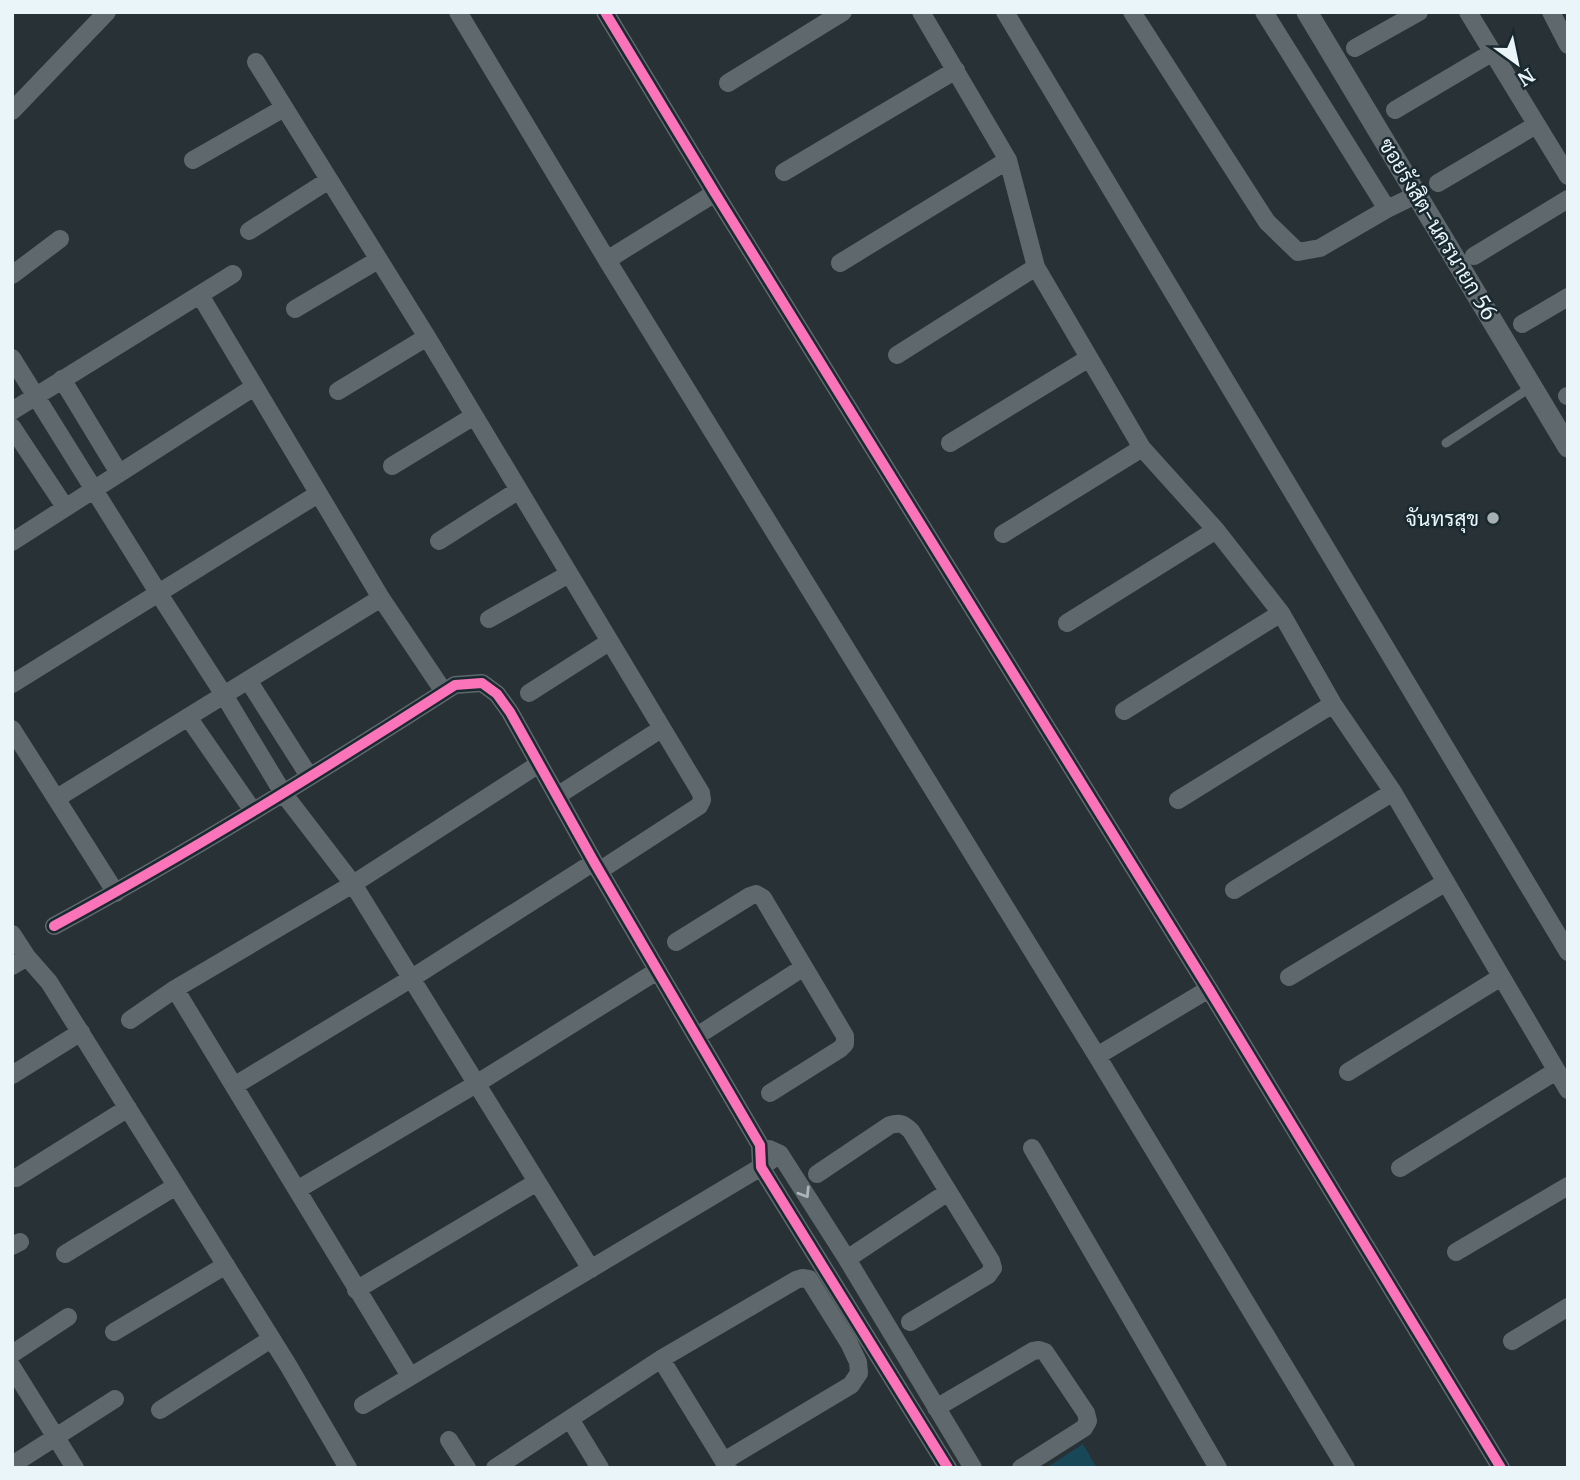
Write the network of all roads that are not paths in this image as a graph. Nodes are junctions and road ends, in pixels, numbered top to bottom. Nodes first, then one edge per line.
1 (107, 12) edge
2 (458, 12) edge
3 (605, 12) edge
4 (843, 12) edge
5 (921, 12) edge
6 (1005, 12) edge
7 (1132, 12) edge
8 (1264, 12) edge
9 (1307, 12) edge
10 (1419, 12) edge
11 (1468, 12) edge
12 (1551, 12) edge
13 (1568, 45) edge
14 (1354, 48) dead end
15 (1493, 52) junction
16 (256, 62) dead end
17 (956, 70) junction
18 (728, 83) dead end
19 (284, 108) junction
20 (1395, 110) dead end
21 (12, 111) edge
22 (1536, 125) junction
23 (193, 160) dead end
24 (1008, 160) junction
25 (784, 172) dead end
26 (1568, 176) edge
27 (329, 180) junction
28 (1438, 183) dead end
29 (715, 193) junction
30 (1416, 195) junction
31 (1568, 200) edge
32 (1387, 209) junction
33 (249, 231) dead end
34 (60, 239) dead end
35 (1474, 256) dead end
36 (378, 260) junction
37 (607, 260) junction
38 (840, 263) dead end
39 (1036, 267) junction
40 (233, 274) dead end
41 (12, 275) edge
42 (200, 295) junction
43 (1568, 297) edge
44 (295, 309) dead end
45 (1521, 324) dead end
46 (427, 337) junction
47 (897, 355) dead end
48 (12, 358) edge
49 (1088, 358) junction
50 (62, 379) junction
51 (1532, 386) junction
52 (254, 387) junction
53 (338, 391) dead end
54 (36, 396) junction
55 (12, 411) edge
56 (474, 416) junction
57 (12, 427) edge
58 (950, 443) dead end
59 (1446, 443) dead end
60 (1568, 447) edge
61 (1142, 448) junction
62 (392, 466) dead end
63 (119, 473) junction
64 (94, 489) junction
65 (519, 491) junction
66 (318, 494) junction
67 (65, 507) junction
68 (1216, 530) junction
69 (1003, 534) dead end
70 (439, 541) dead end
71 (12, 542) edge
72 (569, 574) junction
73 (159, 594) junction
74 (382, 598) junction
75 (1281, 613) junction
76 (489, 619) dead end
77 (1067, 623) dead end
78 (609, 642) junction
79 (248, 680) junction
80 (12, 684) edge
81 (444, 692) junction
82 (528, 693) dead end
83 (224, 695) junction
84 (1333, 704) junction
85 (1124, 711) dead end
86 (188, 717) junction
87 (12, 729) edge
88 (661, 729) junction
89 (539, 764) junction
90 (309, 776) junction
91 (1393, 792) junction
92 (282, 793) junction
93 (557, 796) junction
94 (57, 798) junction
95 (1178, 800) dead end
96 (253, 811) junction
97 (597, 866) junction
98 (1446, 882) junction
99 (353, 884) junction
100 (1234, 890) dead end
101 (116, 893) junction
102 (54, 926) dead end
103 (12, 934) edge
104 (676, 942) dead end
105 (1568, 952) edge
106 (20, 962) edge
107 (804, 967) junction
108 (657, 971) junction
109 (1289, 977) dead end
110 (1501, 977) junction
111 (412, 978) junction
112 (175, 989) junction
113 (1209, 989) junction
114 (130, 1020) dead end
115 (81, 1032) junction
116 (697, 1036) junction
117 (1097, 1056) junction
118 (1556, 1071) junction
119 (1348, 1072) dead end
120 (12, 1075) edge
121 (476, 1084) junction
122 (234, 1087) junction
123 (1568, 1090) edge
124 (770, 1093) dead end
125 (128, 1108) junction
126 (760, 1145) junction
127 (1032, 1147) dead end
128 (780, 1154) junction
129 (761, 1167) junction
130 (1400, 1168) dead end
131 (817, 1174) dead end
132 (16, 1178) dead end
133 (537, 1182) junction
134 (176, 1186) junction
135 (1568, 1186) edge
136 (297, 1190) junction
137 (948, 1192) junction
138 (1456, 1252) dead end
139 (65, 1254) dead end
140 (847, 1259) junction
141 (226, 1265) junction
142 (591, 1269) junction
143 (356, 1290) junction
144 (1568, 1307) edge
145 (68, 1317) dead end
146 (910, 1322) dead end
147 (114, 1332) dead end
148 (271, 1339) junction
149 (1512, 1341) dead end
150 (12, 1354) edge
151 (661, 1359) junction
152 (12, 1367) edge
153 (410, 1376) junction
154 (115, 1399) dead end
155 (363, 1405) dead end
156 (936, 1408) junction
157 (160, 1410) dead end
158 (570, 1419) junction
159 (55, 1436) junction
160 (449, 1440) dead end
161 (969, 1461) edge
162 (12, 1465) edge
163 (726, 1465) edge
164 (946, 1467) edge
165 (75, 1468) edge
166 (348, 1468) edge
167 (467, 1468) edge
168 (495, 1468) edge
169 (600, 1468) edge
170 (1021, 1468) edge
171 (1218, 1468) edge
172 (1346, 1468) edge
173 (1502, 1468) edge

1 - 21 street
2 - 37 street
3 - 29 street
4 - 18 street
5 - 17 street
6 - 105 street
7 - 32 street
8 - 32 street
9 - 30 street, ซอยรังสิต-นครนายก 56
10 - 14 street
11 - 15 street
12 - 13 street
15 - 20 street
15 - 22 street
16 - 19 street
17 - 24 street
17 - 25 street
19 - 23 street
19 - 27 street
22 - 26 street
22 - 28 street
24 - 38 street
24 - 39 street
27 - 33 street
27 - 36 street
29 - 37 street
29 - 113 street
30 - 32 street
30 - 51 street, ซอยรังสิต-นครนายก 56
31 - 35 street
34 - 41 street
36 - 44 street
36 - 46 street
37 - 117 street
39 - 47 street
39 - 49 street
40 - 42 street
42 - 50 street
42 - 52 street
43 - 45 street
46 - 53 street
46 - 56 street
48 - 54 street
49 - 58 street
49 - 61 street
50 - 54 street
50 - 63 street
51 - 59 lane
51 - 60 street, ซอยรังสิต-นครนายก 56
52 - 63 street
52 - 66 street
54 - 55 street
54 - 64 street
56 - 62 street
56 - 65 street
57 - 67 street
61 - 68 street
61 - 69 street
63 - 64 street
64 - 67 street
64 - 73 street
65 - 70 street
65 - 72 street
66 - 73 street
66 - 74 street
67 - 71 street
68 - 75 street
68 - 77 street
72 - 76 street
72 - 78 street
73 - 80 street
73 - 83 street
74 - 79 street
74 - 81 street
75 - 84 street
75 - 85 street
78 - 82 street
78 - 88 street
79 - 83 street
79 - 90 street
81 - 89 street
81 - 90 street
83 - 86 street
83 - 92 street
84 - 91 street
84 - 95 street
86 - 94 street
86 - 96 street
87 - 94 street
88 - 93 street
88 - 97 street
89 - 93 street
89 - 99 street
90 - 92 street
91 - 98 street
91 - 100 street
92 - 96 street
92 - 99 street
93 - 97 street
94 - 101 street
96 - 101 street
97 - 108 street
97 - 111 street
98 - 109 street
98 - 110 street
99 - 111 street
99 - 112 street
101 - 102 street
103 - 106 street
104 - 107 street
106 - 115 street
107 - 116 street
107 - 124 street
108 - 116 street
108 - 121 street
110 - 118 street
110 - 119 street
111 - 121 street
111 - 122 street
112 - 114 street
112 - 122 street
113 - 117 street
113 - 173 street
115 - 120 street
115 - 125 street
116 - 126 street
117 - 172 street
118 - 123 street
118 - 130 street
121 - 133 street
121 - 136 street
122 - 136 street
125 - 132 street
125 - 134 street
126 - 128 street
126 - 129 street
127 - 171 street
128 - 129 street
128 -> 140 street
129 - 142 street
129 - 164 street
131 - 137 street
133 - 142 street
133 - 143 street
134 - 139 street
134 - 141 street
135 - 138 street
136 - 143 street
137 - 140 street
137 - 146 street
140 - 156 street
141 - 147 street
141 - 148 street
142 - 153 street
143 - 153 street
144 - 149 street
145 - 150 street
148 - 157 street
148 - 166 street
151 - 158 street
151 - 163 street
151 - 163 street
152 - 159 street
153 - 155 street
154 - 159 street
156 - 161 street
156 - 170 street
158 - 168 street
158 - 169 street
159 - 162 street
159 - 165 street
160 - 167 street
161 - 164 street

